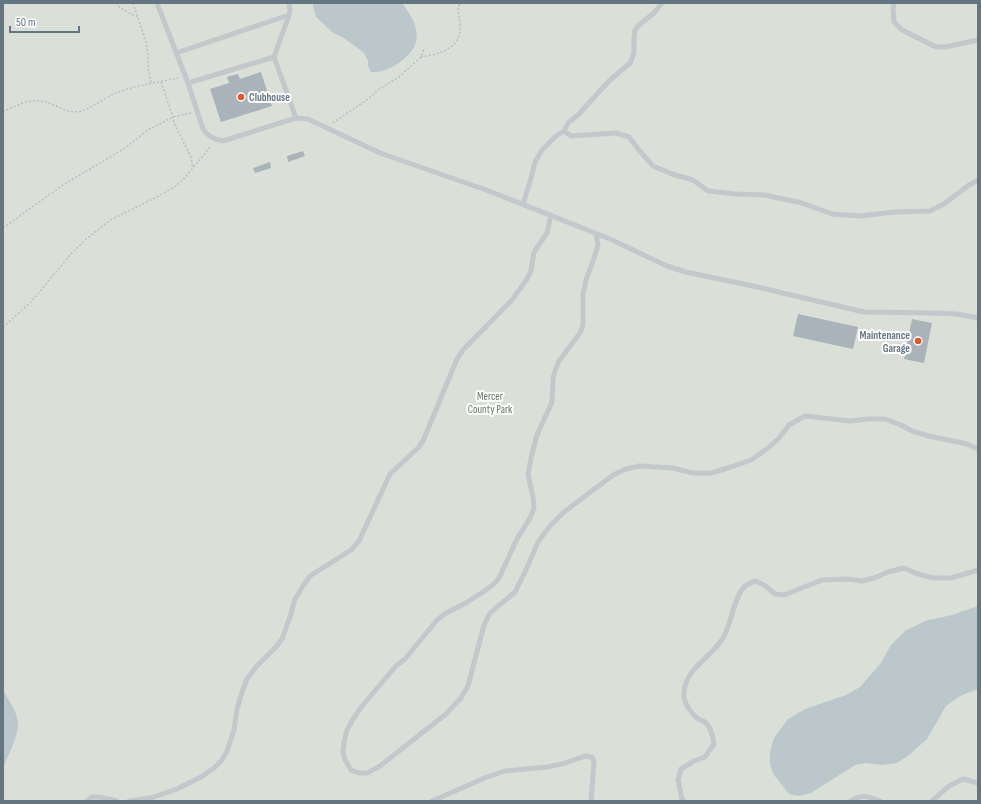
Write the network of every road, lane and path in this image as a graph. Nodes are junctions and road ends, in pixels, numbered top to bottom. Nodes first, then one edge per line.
1 (116, 3) edge
2 (133, 3) edge
3 (157, 3) edge
4 (289, 3) edge
5 (460, 3) edge
6 (662, 3) edge
7 (894, 3) edge
8 (289, 15) junction
9 (137, 17) junction
10 (978, 40) edge
11 (424, 49) dead end
12 (176, 53) junction
13 (274, 56) junction
14 (421, 57) junction
15 (185, 76) junction
16 (161, 81) junction
17 (151, 83) junction
18 (188, 83) junction
19 (3, 112) edge
20 (197, 112) junction
21 (173, 117) junction
22 (296, 118) junction
23 (327, 128) junction
24 (564, 131) junction
25 (216, 140) junction
26 (193, 168) junction
27 (978, 180) edge
28 (523, 204) junction
29 (551, 215) junction
30 (3, 228) edge
31 (596, 234) junction
32 (978, 318) edge
33 (3, 327) edge
34 (978, 449) edge
35 (978, 570) edge
36 (978, 783) edge
37 (87, 801) edge
38 (117, 801) edge
39 (130, 801) edge
40 (432, 801) edge
41 (591, 801) edge
42 (684, 801) edge
43 (850, 801) edge
44 (880, 801) edge
45 (932, 801) edge

1 - 9 path
2 - 9 path
3 - 12 lane
4 - 8 lane
5 - 14 path
6 - 24 lane
7 - 10 lane
8 - 12 lane
8 - 13 lane
9 - 17 path
11 - 14 path
12 - 15 lane
13 - 18 lane
13 - 22 lane
14 - 23 path
15 - 16 path
15 - 18 lane
16 - 17 path
16 - 21 path
17 - 19 path
18 - 20 lane
20 - 21 path
20 - 25 lane
21 - 26 path
21 - 30 path
22 - 23 lane
22 - 25 lane
23 - 28 lane
24 - 27 lane
24 - 28 lane
25 - 26 path
26 - 33 path
28 - 29 lane
29 - 31 lane
29 - 39 lane
31 - 32 lane
31 - 34 lane
35 - 42 lane
36 - 45 lane
37 - 38 lane
40 - 41 lane
43 - 44 lane

